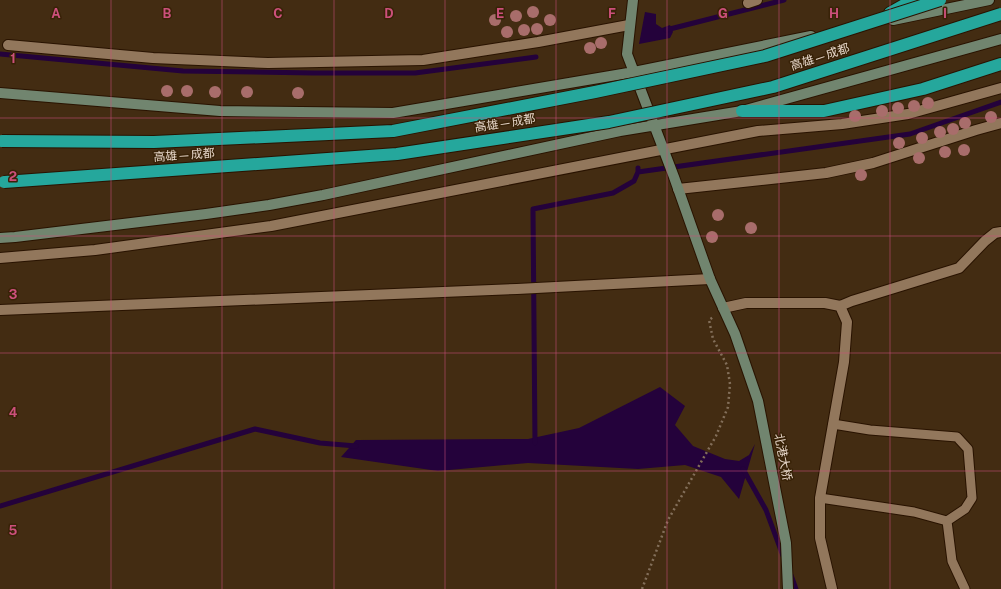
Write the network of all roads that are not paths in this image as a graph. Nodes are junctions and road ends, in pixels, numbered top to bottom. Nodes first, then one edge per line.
1 (633, 0) edge
2 (913, 0) edge
3 (940, 0) edge
4 (989, 0) edge
5 (1001, 14) edge
6 (630, 25) junction
7 (870, 25) junction
8 (1001, 39) edge
9 (8, 45) dead end
10 (1001, 64) edge
11 (634, 72) junction
12 (1001, 88) edge
13 (0, 93) edge
14 (742, 112) junction
15 (1001, 123) edge
16 (654, 126) junction
17 (1, 141) edge
18 (665, 154) junction
19 (2, 182) edge
20 (678, 189) junction
21 (1001, 232) edge
22 (0, 238) edge
23 (0, 258) edge
24 (710, 279) junction
25 (840, 306) junction
26 (723, 308) junction
27 (0, 310) edge
28 (833, 424) junction
29 (820, 498) junction
30 (947, 521) junction
31 (788, 589) edge
32 (832, 589) edge
33 (965, 589) edge

1 - 6 street, 北港大桥
2 - 7 highway
3 - 17 highway, 高雄—成都, bridge
4 - 7 street
5 - 19 highway, 高雄—成都, bridge
6 - 9 street
6 - 11 street, 北港大桥
7 - 11 street
8 - 14 street
10 - 14 highway
11 - 13 street
11 - 16 street, 北港大桥
12 - 18 street
14 - 16 street
15 - 20 street
16 - 18 street, 北港大桥
16 - 22 street
18 - 20 street, 北港大桥
18 - 23 street
20 - 24 street, 北港大桥
21 - 25 street
24 - 26 street, 北港大桥
24 - 27 street
25 - 26 street
25 - 28 street
26 - 31 street, 北港大桥
28 - 29 street
28 - 30 lane
29 - 30 lane
29 - 32 street
30 - 33 lane

